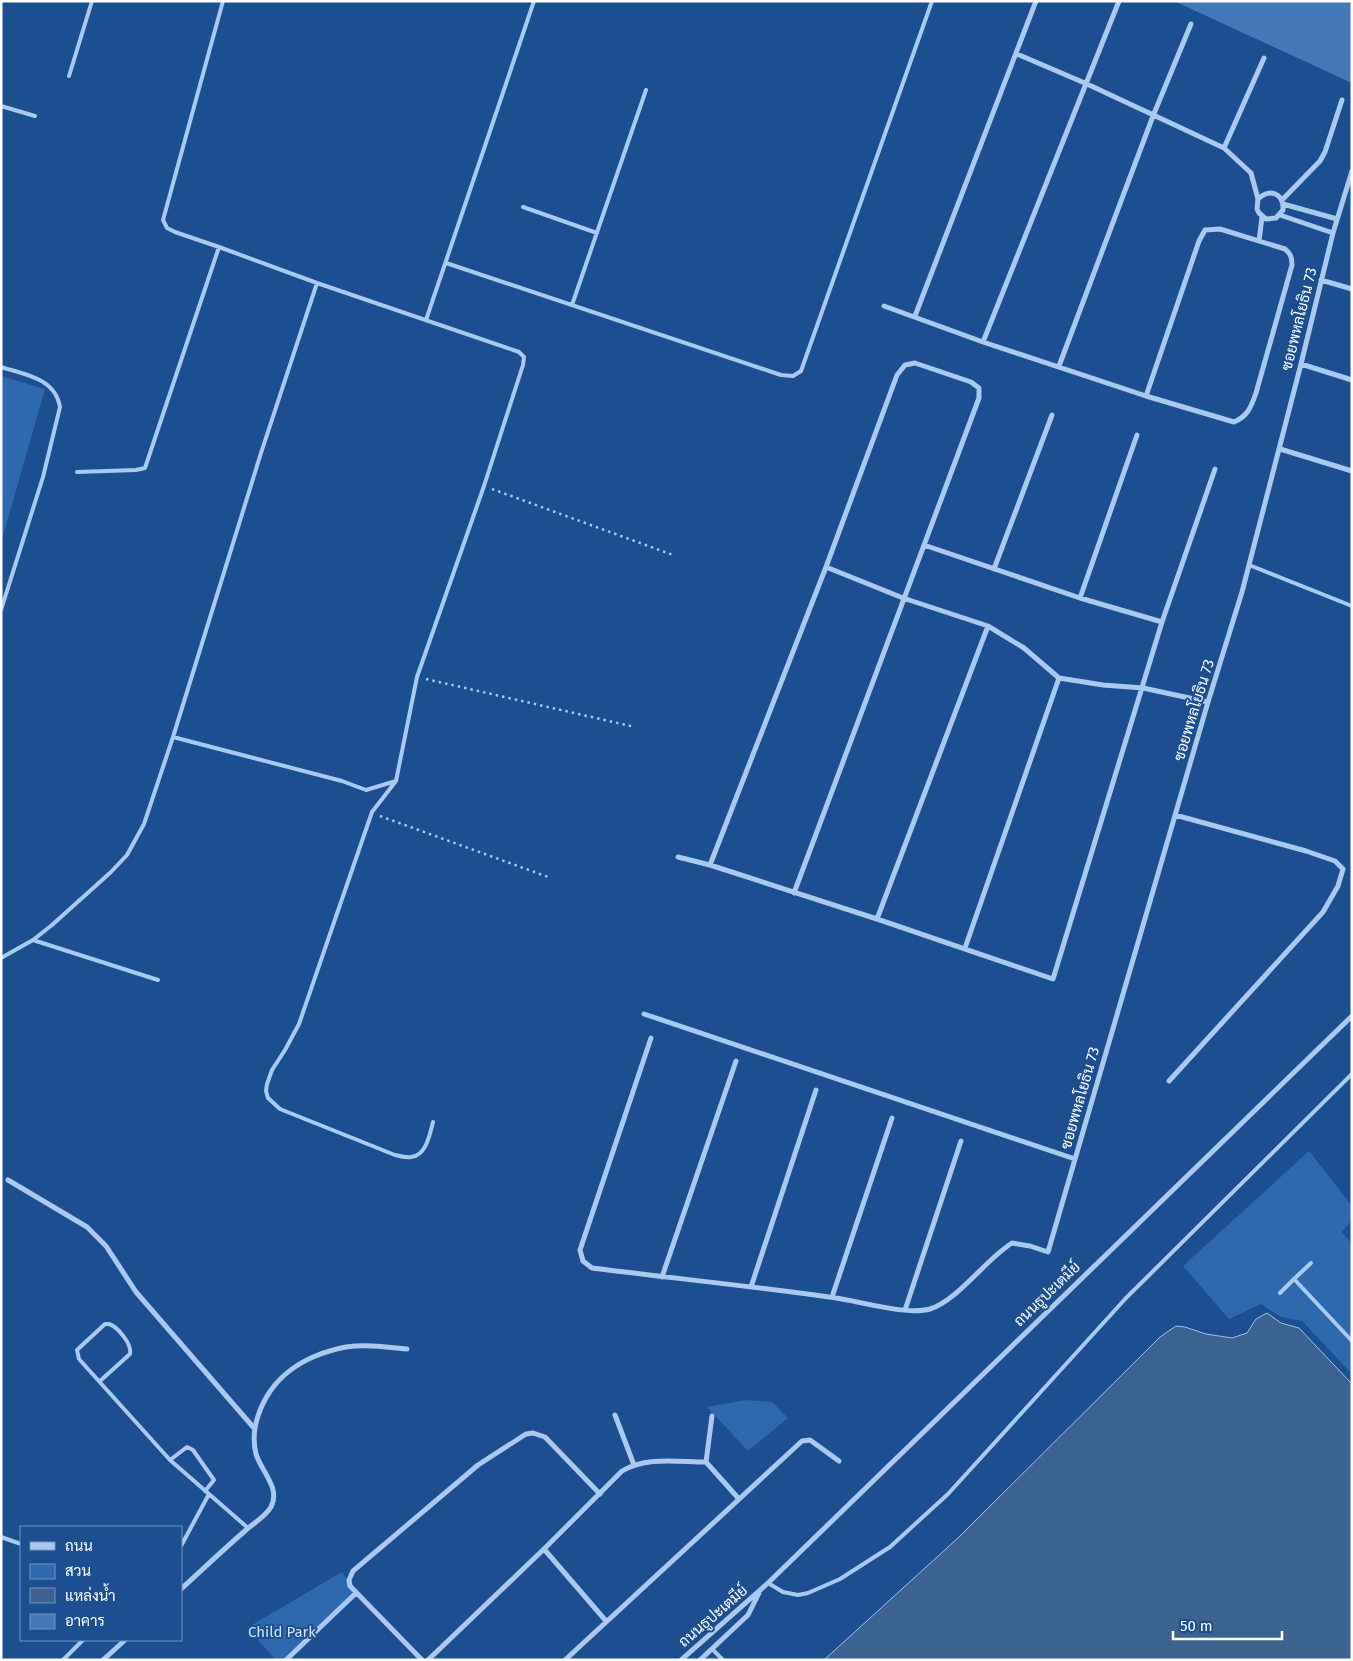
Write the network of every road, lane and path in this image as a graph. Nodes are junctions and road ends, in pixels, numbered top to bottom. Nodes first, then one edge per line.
1 (92, 1) edge
2 (223, 1) edge
3 (534, 1) edge
4 (932, 1) edge
5 (1036, 1) edge
6 (1119, 1) edge
7 (1191, 24) dead end
8 (1017, 54) junction
9 (1264, 58) dead end
10 (69, 76) dead end
11 (1087, 84) junction
12 (646, 90) dead end
13 (1342, 100) dead end
14 (1, 106) edge
15 (35, 116) dead end
16 (1153, 116) junction
17 (1224, 148) junction
18 (1352, 171) edge
19 (1349, 191) edge
20 (1258, 199) junction
21 (1283, 202) junction
22 (523, 207) dead end
23 (1280, 215) junction
24 (1262, 217) junction
25 (1337, 219) junction
26 (1333, 232) junction
27 (597, 233) junction
28 (1259, 241) junction
29 (219, 247) junction
30 (446, 263) junction
31 (1321, 280) junction
32 (317, 283) junction
33 (1352, 289) edge
34 (572, 305) junction
35 (884, 306) dead end
36 (915, 316) junction
37 (426, 320) junction
38 (983, 342) junction
39 (1301, 364) junction
40 (1059, 366) junction
41 (1, 367) edge
42 (1352, 380) edge
43 (1146, 396) junction
44 (1052, 415) dead end
45 (1137, 435) dead end
46 (1280, 449) junction
47 (1216, 469) dead end
48 (1352, 471) edge
49 (77, 472) dead end
50 (484, 486) junction
51 (924, 545) junction
52 (673, 555) dead end
53 (1249, 566) junction
54 (826, 567) junction
55 (994, 569) junction
56 (903, 598) junction
57 (1080, 598) junction
58 (1352, 606) edge
59 (1, 610) edge
60 (1162, 622) junction
61 (988, 626) junction
62 (417, 677) junction
63 (1059, 678) junction
64 (1143, 688) junction
65 (1208, 702) junction
66 (635, 727) dead end
67 (173, 737) junction
68 (396, 781) junction
69 (372, 812) junction
70 (1176, 815) junction
71 (678, 857) dead end
72 (710, 865) junction
73 (551, 878) dead end
74 (794, 893) junction
75 (877, 919) junction
76 (33, 940) junction
77 (965, 948) junction
78 (1, 958) edge
79 (158, 980) dead end
80 (644, 1014) dead end
81 (1352, 1016) edge
82 (651, 1038) dead end
83 (736, 1061) dead end
84 (1352, 1074) edge
85 (1169, 1081) dead end
86 (816, 1090) dead end
87 (892, 1118) dead end
88 (433, 1122) dead end
89 (960, 1141) dead end
90 (1075, 1159) junction
91 (8, 1180) dead end
92 (1311, 1264) dead end
93 (662, 1277) junction
94 (1294, 1279) junction
95 (751, 1287) junction
96 (1280, 1293) dead end
97 (832, 1297) junction
98 (905, 1310) junction
99 (1352, 1341) edge
100 (407, 1349) dead end
101 (100, 1381) junction
102 (615, 1415) dead end
103 (712, 1416) dead end
104 (254, 1428) junction
105 (170, 1460) junction
106 (839, 1461) dead end
107 (706, 1462) junction
108 (634, 1465) junction
109 (207, 1493) junction
110 (600, 1494) junction
111 (739, 1499) junction
112 (248, 1528) junction
113 (1, 1536) edge
114 (20, 1544) edge
115 (182, 1544) edge
116 (544, 1549) junction
117 (768, 1583) junction
118 (182, 1588) edge
119 (760, 1590) junction
120 (356, 1593) junction
121 (606, 1621) junction
122 (82, 1641) edge
123 (124, 1641) edge
124 (712, 1649) junction
125 (63, 1660) edge
126 (103, 1660) edge
127 (286, 1660) edge
128 (422, 1660) edge
129 (428, 1660) edge
130 (566, 1660) edge
131 (681, 1660) edge
132 (700, 1660) edge
133 (723, 1660) edge

1 - 10 lane
2 - 29 lane
3 - 30 lane
4 - 34 lane
5 - 8 street
6 - 11 street
7 - 16 street
8 - 11 street
8 - 36 street
9 - 17 street
11 - 16 street
11 - 38 street
12 - 27 lane
13 - 21 street
14 - 15 lane
16 - 17 street
16 - 40 street
17 - 20 street
18 - 19 street, ซอยพหลโยธิน 73
19 - 25 street, ซอยพหลโยธิน 73
20 - 21 street
20 - 24 street
21 - 23 street
21 - 25 street
22 - 27 lane
23 - 24 street
23 - 26 street
24 - 28 street
25 - 26 street, ซอยพหลโยธิน 73
26 - 31 street, ซอยพหลโยธิน 73
27 - 34 lane
28 - 43 street
28 - 43 street
29 - 32 lane
29 - 49 lane
30 - 34 lane
30 - 37 lane
31 - 33 street
31 - 39 street, ซอยพหลโยธิน 73
32 - 37 lane
32 - 67 lane
35 - 36 street
36 - 38 street
37 - 50 lane
38 - 40 street
39 - 42 street
39 - 46 street, ซอยพหลโยธิน 73
40 - 43 street
41 - 59 lane
44 - 55 street
45 - 57 street
46 - 48 street
46 - 53 street, ซอยพหลโยธิน 73
47 - 60 street
50 - 52 path
50 - 62 lane
51 - 54 street
51 - 55 street
51 - 56 street
53 - 58 lane
53 - 65 street, ซอยพหลโยธิน 73
54 - 56 street
54 - 72 street
55 - 57 street
56 - 61 street
56 - 74 street
57 - 60 street
60 - 64 street
61 - 63 street
61 - 75 street
62 - 66 path
62 - 68 lane
63 - 64 street
63 - 77 street
64 - 65 street
64 - 77 street
65 - 70 street, ซอยพหลโยธิน 73
67 - 68 lane
67 - 76 lane
68 - 69 lane
69 - 73 path
69 - 88 lane
70 - 85 street
70 - 90 street, ซอยพหลโยธิน 73
71 - 72 street
72 - 74 street
74 - 75 street
75 - 77 street
76 - 78 lane
76 - 79 lane
80 - 90 street
81 - 117 street, ถนนธูปะเตมีย์
82 - 93 street
83 - 93 street
84 - 117 lane
86 - 95 street
87 - 97 street
89 - 98 street
90 - 98 street, ซอยพหลโยธิน 73
91 - 104 street
92 - 94 lane
93 - 95 street
94 - 96 lane
94 - 99 lane
95 - 97 street
97 - 98 street
100 - 104 street
101 - 101 lane
101 - 105 lane
102 - 108 street
103 - 107 street
104 - 112 street
105 - 109 lane
105 - 109 lane
106 - 111 street
107 - 108 street
107 - 111 street
108 - 110 street
109 - 112 lane
109 - 115 lane
110 - 116 street
110 - 120 street
111 - 121 street
112 - 118 street
113 - 114 lane
116 - 121 street
116 - 129 street
117 - 119 street, ถนนธูปะเตมีย์
119 - 124 street, ถนนธูปะเตมีย์
119 - 131 street, ถนนธูปะเตมีย์
120 - 127 street
120 - 128 street
121 - 130 street
122 - 125 lane
123 - 126 street
124 - 132 street, ถนนธูปะเตมีย์
124 - 133 lane

